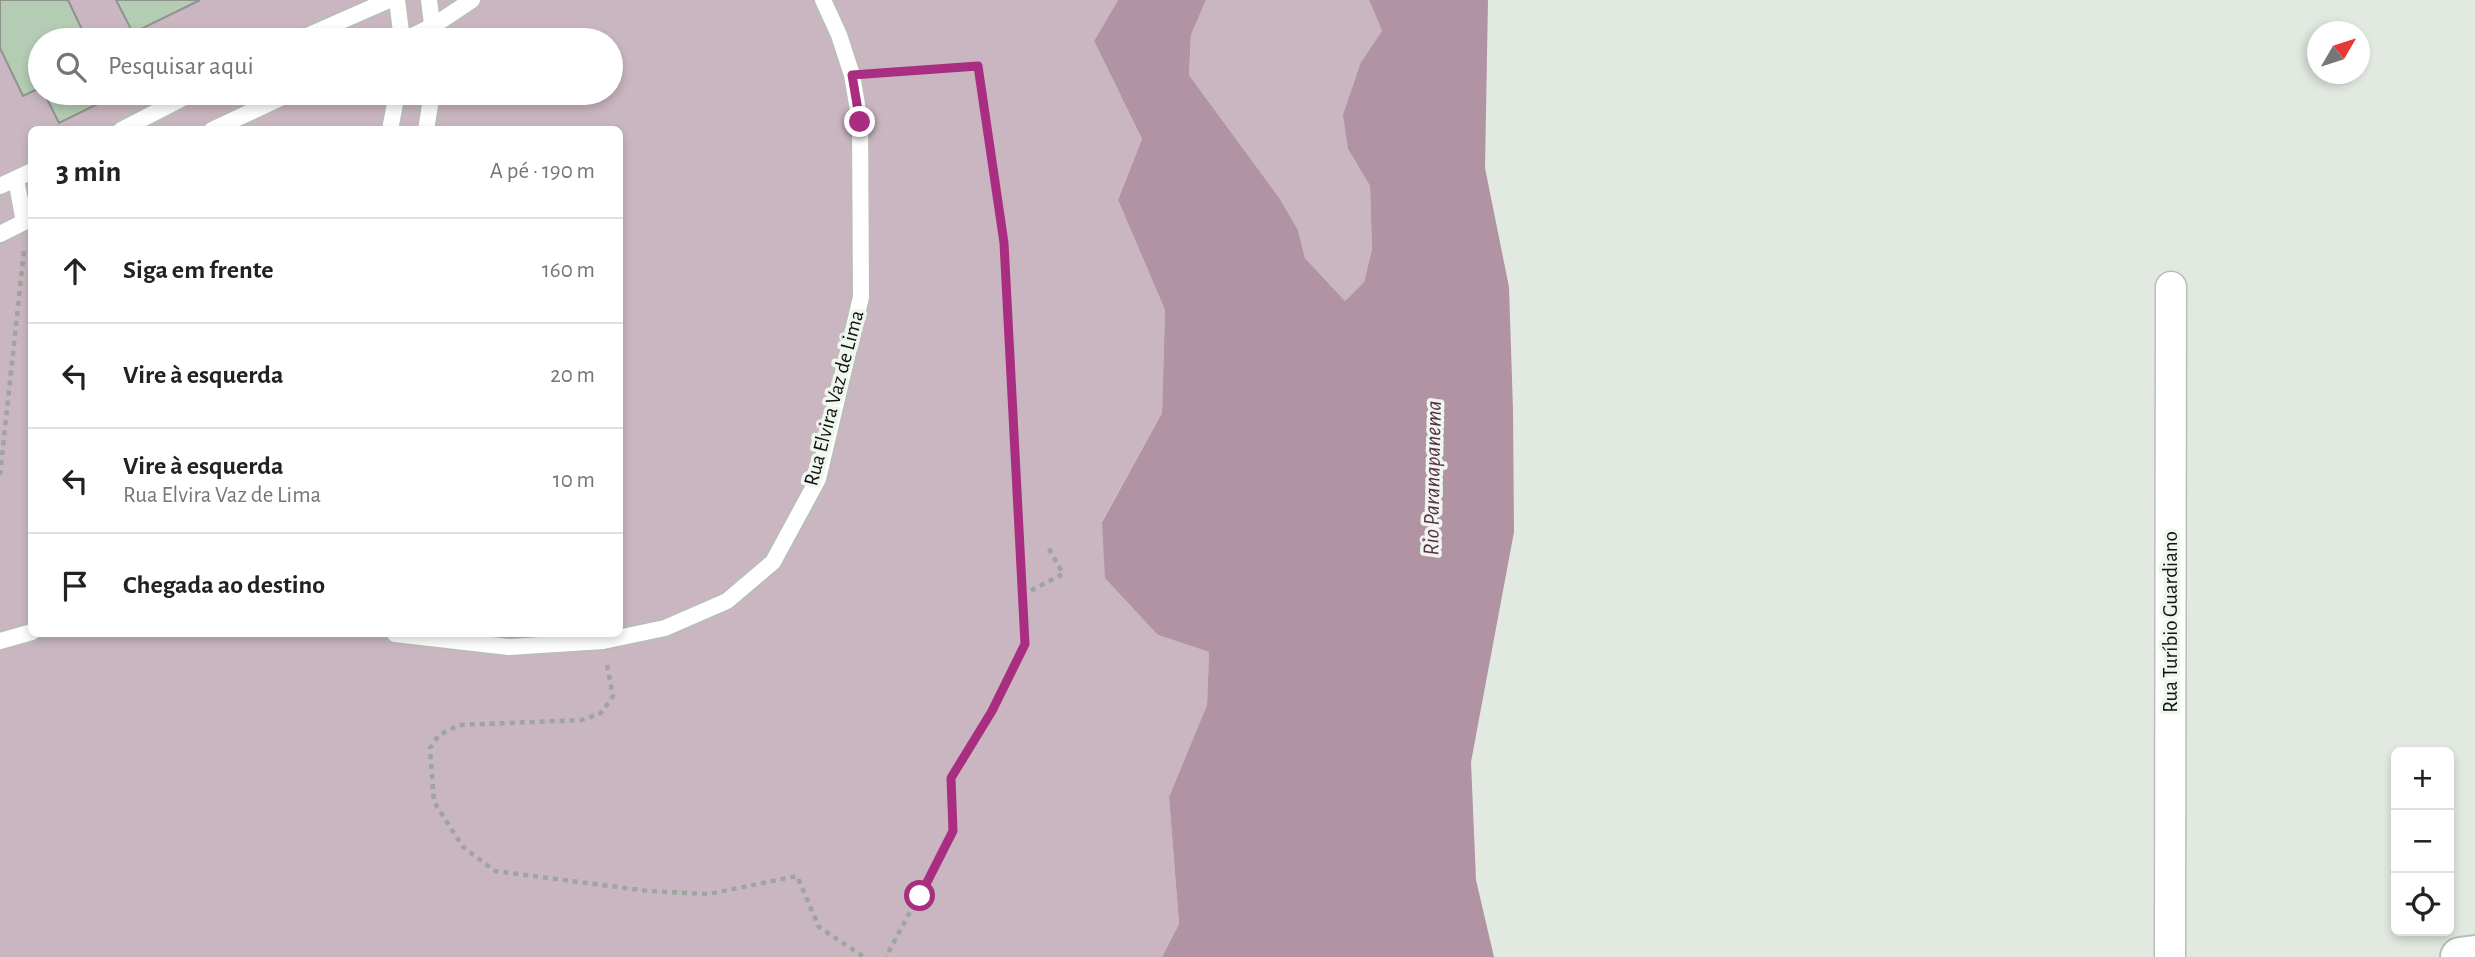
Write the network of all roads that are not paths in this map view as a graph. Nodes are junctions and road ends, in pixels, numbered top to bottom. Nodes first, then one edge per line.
1 (389, 0) edge
2 (397, 0) edge
3 (429, 0) edge
4 (472, 0) edge
5 (823, 0) edge
6 (325, 28) edge
7 (401, 28) edge
8 (432, 28) edge
9 (439, 28) edge
10 (170, 105) edge
11 (265, 105) edge
12 (395, 105) edge
13 (430, 105) edge
14 (129, 126) edge
15 (220, 126) edge
16 (391, 126) edge
17 (427, 126) edge
18 (28, 173) edge
19 (16, 178) junction
20 (0, 186) edge
21 (28, 220) edge
22 (0, 234) edge
23 (2171, 287) dead end
24 (28, 633) edge
25 (419, 637) edge
26 (622, 637) edge
27 (623, 637) edge
28 (0, 641) edge
29 (2475, 955) edge
30 (2170, 957) edge
31 (2460, 957) edge

1 - 6 lane
2 - 7 lane
3 - 8 lane
4 - 9 lane
5 - 27 lane, Rua Elvira Vaz de Lima
10 - 14 lane
11 - 15 lane
12 - 16 lane
13 - 17 lane
18 - 19 lane
19 - 20 lane
19 - 21 lane
21 - 22 lane
23 - 30 street, Rua Turíbio Guardiano
24 - 28 lane
25 - 26 lane, Rua Elvira Vaz de Lima
29 - 31 main road

